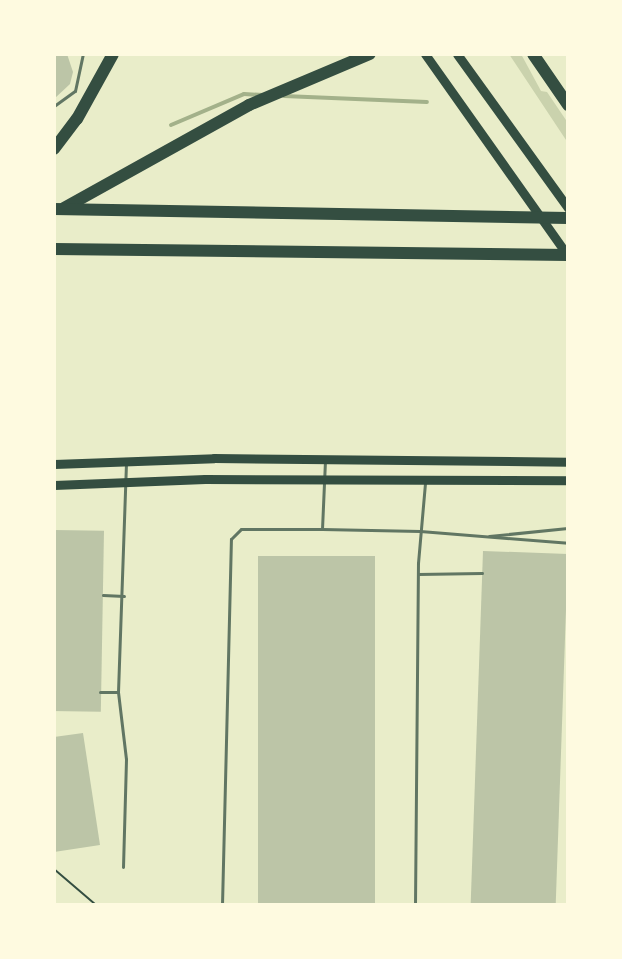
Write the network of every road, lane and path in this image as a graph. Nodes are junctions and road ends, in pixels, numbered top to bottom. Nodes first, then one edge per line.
1 (83, 54) edge
2 (113, 54) edge
3 (370, 54) edge
4 (425, 54) edge
5 (457, 54) edge
6 (533, 54) edge
7 (568, 105) edge
8 (54, 106) edge
9 (54, 149) edge
10 (568, 208) edge
11 (54, 211) edge
12 (568, 218) edge
13 (54, 250) edge
14 (566, 255) edge
15 (325, 460) junction
16 (426, 460) junction
17 (125, 461) junction
18 (567, 461) edge
19 (54, 464) edge
20 (425, 480) junction
21 (568, 480) edge
22 (325, 481) junction
23 (127, 483) junction
24 (54, 485) edge
25 (568, 528) edge
26 (322, 529) junction
27 (420, 531) junction
28 (481, 537) junction
29 (568, 543) edge
30 (482, 573) dead end
31 (418, 574) junction
32 (103, 595) dead end
33 (124, 596) junction
34 (100, 692) dead end
35 (118, 692) junction
36 (123, 867) dead end
37 (54, 869) edge
38 (96, 905) edge
39 (222, 905) edge
40 (415, 905) edge

1 - 8 lane
2 - 9 highway
3 - 11 highway
4 - 14 main road
5 - 10 main road
6 - 7 highway
11 - 12 highway
13 - 14 highway
15 - 16 main road
15 - 17 main road
15 - 22 lane
16 - 18 main road
16 - 20 lane
17 - 19 main road
17 - 23 lane
20 - 21 main road
20 - 22 main road
20 - 27 lane
22 - 23 main road
22 - 26 lane
23 - 24 main road
23 - 33 lane
25 - 28 lane
26 - 27 lane
26 - 39 lane
27 - 28 lane
27 - 31 lane
28 - 29 lane
30 - 31 lane
31 - 40 lane
32 - 33 lane
33 - 35 lane
34 - 35 lane
35 - 36 lane
37 - 38 path

